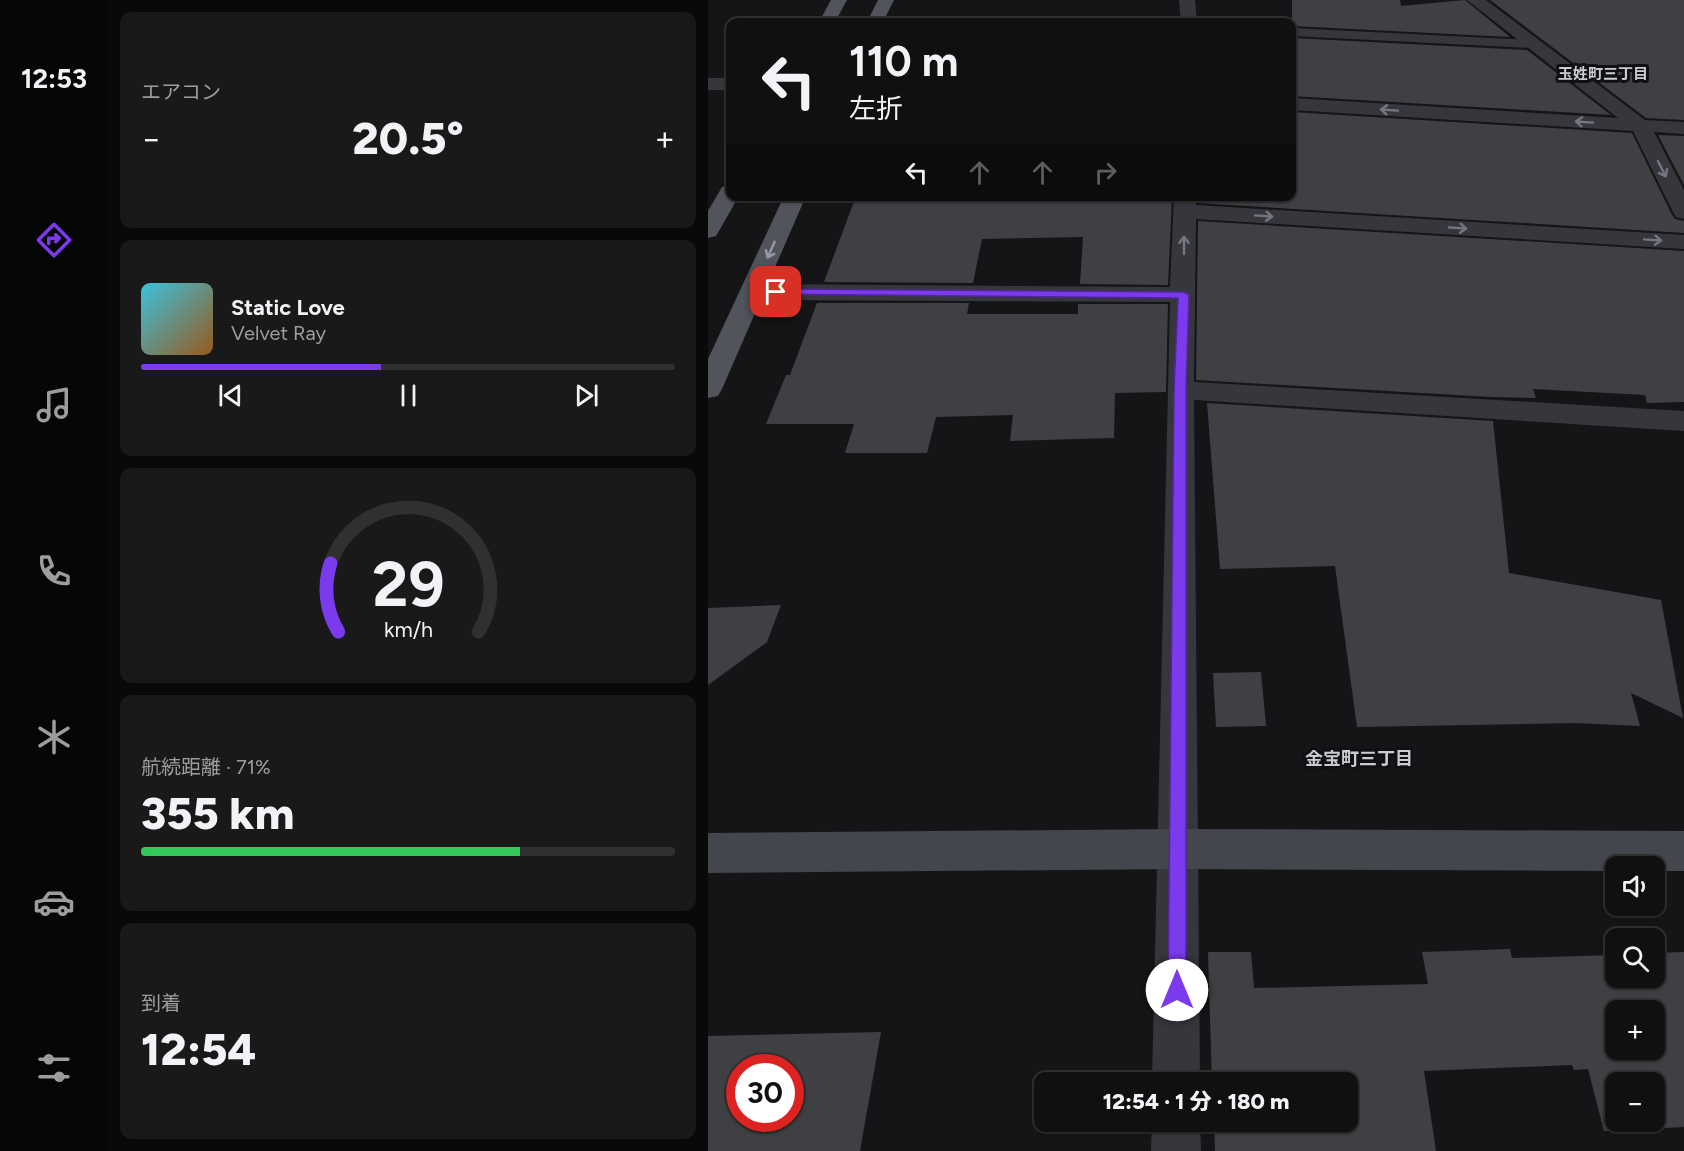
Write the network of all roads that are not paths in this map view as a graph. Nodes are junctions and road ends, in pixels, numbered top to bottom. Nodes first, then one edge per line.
1 (839, 0) edge
2 (886, 0) edge
3 (1187, 0) edge
4 (1475, 0) edge
5 (829, 18) edge
6 (877, 18) edge
7 (1189, 18) edge
8 (1296, 32) edge
9 (1533, 44) junction
10 (708, 84) edge
11 (726, 84) edge
12 (1296, 104) edge
13 (1641, 126) junction
14 (1684, 128) edge
15 (726, 199) edge
16 (793, 201) edge
17 (1184, 204) edge
18 (1684, 212) edge
19 (708, 231) edge
20 (1684, 242) edge
21 (752, 292) junction
22 (1184, 295) junction
23 (708, 389) edge
24 (1180, 390) junction
25 (1684, 421) edge
26 (1178, 849) junction
27 (1684, 851) edge
28 (708, 853) edge
29 (1176, 1072) edge
30 (1176, 1132) edge
31 (1176, 1151) edge

1 - 5 main road
2 - 6 main road
3 - 7 street
4 - 9 street
8 - 9 lane
9 - 13 street
10 - 11 street
13 -> 12 street
13 - 14 street
13 -> 18 street
15 - 19 main road
16 -> 21 main road
17 -> 20 street
22 -> 17 street
21 - 22 street
21 - 23 main road
22 - 24 street
24 - 25 street
24 - 26 street
26 - 27 street
26 - 28 street
26 - 29 street
30 - 31 street

